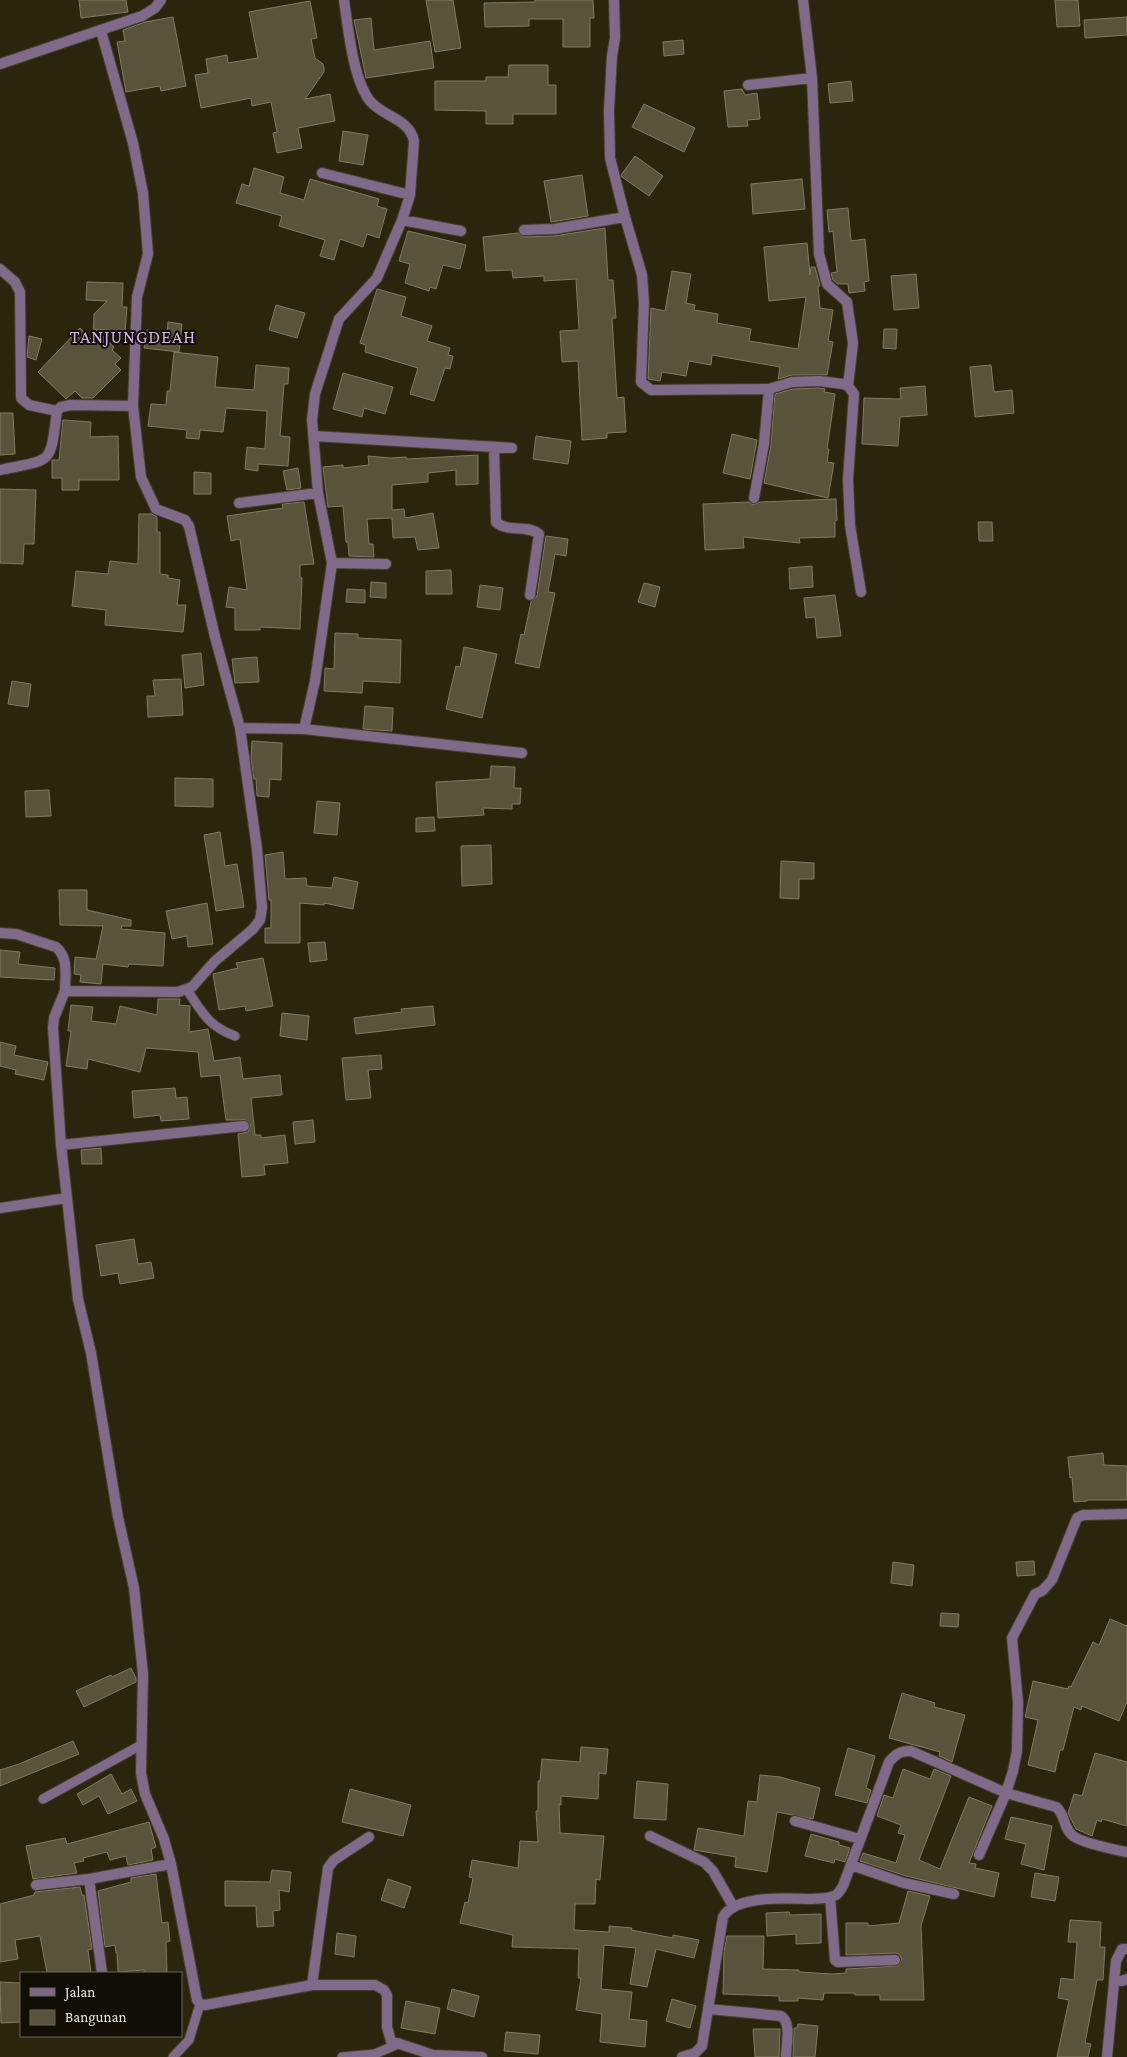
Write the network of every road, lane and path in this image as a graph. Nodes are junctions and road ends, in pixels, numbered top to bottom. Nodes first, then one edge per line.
1 (161, 0) edge
2 (344, 0) edge
3 (614, 0) edge
4 (803, 0) edge
5 (101, 31) junction
6 (0, 64) edge
7 (812, 78) junction
8 (748, 85) dead end
9 (322, 173) dead end
10 (410, 195) junction
11 (625, 217) junction
12 (402, 220) junction
13 (524, 230) dead end
14 (461, 231) dead end
15 (0, 269) edge
16 (848, 386) junction
17 (769, 389) junction
18 (133, 406) junction
19 (57, 411) junction
20 (314, 436) junction
21 (494, 447) junction
22 (512, 448) dead end
23 (0, 470) edge
24 (318, 492) junction
25 (754, 498) dead end
26 (239, 503) dead end
27 (332, 563) junction
28 (386, 564) dead end
29 (861, 592) dead end
30 (530, 595) dead end
31 (240, 728) junction
32 (304, 729) junction
33 (522, 752) dead end
34 (0, 933) edge
35 (186, 990) junction
36 (65, 991) junction
37 (235, 1036) dead end
38 (244, 1126) dead end
39 (61, 1145) junction
40 (67, 1198) junction
41 (0, 1208) edge
42 (1127, 1514) edge
43 (141, 1745) junction
44 (1006, 1793) junction
45 (43, 1799) dead end
46 (795, 1821) dead end
47 (650, 1836) dead end
48 (369, 1837) dead end
49 (860, 1839) junction
50 (1127, 1852) edge
51 (978, 1855) dead end
52 (171, 1864) junction
53 (851, 1865) junction
54 (89, 1878) junction
55 (36, 1885) dead end
56 (954, 1894) dead end
57 (830, 1897) junction
58 (733, 1906) junction
59 (1127, 1949) edge
60 (895, 1960) dead end
61 (102, 1972) edge
62 (1127, 1978) edge
63 (1115, 1980) junction
64 (312, 1985) junction
65 (200, 2004) junction
66 (709, 2009) junction
67 (398, 2044) junction
68 (173, 2057) edge
69 (342, 2057) edge
70 (482, 2057) edge
71 (682, 2057) edge
72 (786, 2057) edge
73 (1107, 2057) edge

1 - 5 street
2 - 10 street
3 - 11 street
4 - 7 street
5 - 6 street
5 - 18 street
7 - 8 street
7 - 16 street
9 - 10 street
10 - 12 street
11 - 13 street
11 - 17 street
12 - 14 street
12 - 20 street
15 - 19 street
16 - 17 street
16 - 29 street
17 - 25 street
18 - 19 street
18 - 31 street
19 - 23 street
20 - 21 street
20 - 24 street
21 - 22 street
21 - 30 street
24 - 26 street
24 - 27 street
27 - 28 street
27 - 32 street
31 - 32 street
31 - 35 street
32 - 33 street
34 - 36 street
35 - 36 street
35 - 37 lane
36 - 39 street
38 - 39 street
39 - 40 street
40 - 41 street
40 - 43 street
42 - 44 street
43 - 45 lane
43 - 52 street
44 - 49 street
44 - 50 street
44 - 51 street
46 - 49 street
47 - 58 street
48 - 64 street
49 - 53 street
52 - 54 street
52 - 65 street
53 - 56 street
53 - 57 street
54 - 55 street
54 - 61 street
57 - 58 street
57 - 60 street
58 - 66 street
59 - 63 street
62 - 63 street
63 - 73 street
64 - 65 street
64 - 67 street
65 - 68 lane
66 - 71 street
66 - 72 street
67 - 69 lane
67 - 70 street

